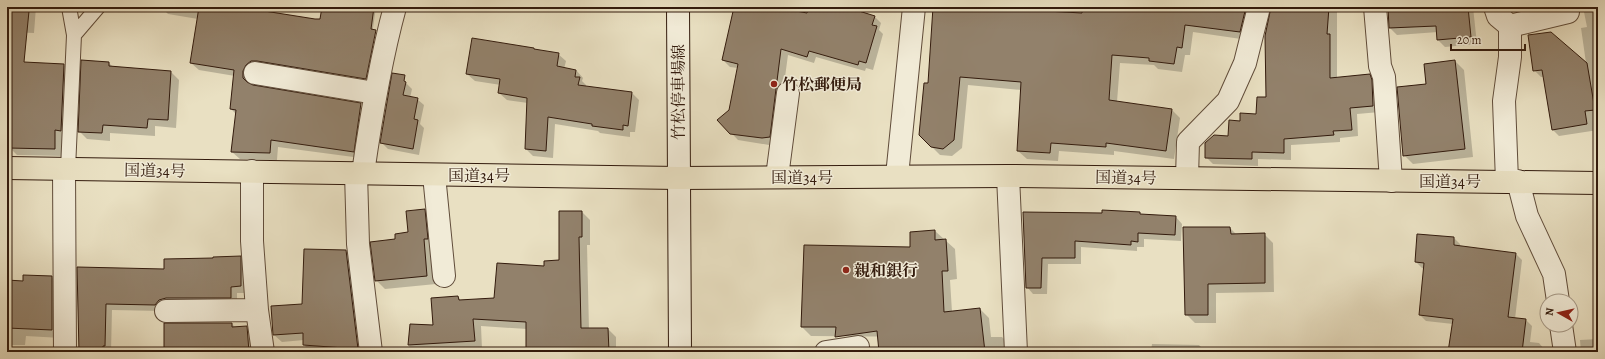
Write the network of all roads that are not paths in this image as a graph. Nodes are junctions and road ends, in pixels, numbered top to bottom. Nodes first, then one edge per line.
1 (69, 7) edge
2 (98, 7) edge
3 (394, 7) edge
4 (678, 7) edge
5 (914, 7) edge
6 (1259, 7) edge
7 (1375, 7) edge
8 (1495, 7) edge
9 (1568, 12) dead end
10 (1510, 26) junction
11 (74, 35) junction
12 (255, 73) dead end
13 (375, 93) junction
14 (788, 93) dead end
15 (7, 168) edge
16 (66, 169) junction
17 (252, 171) junction
18 (359, 173) junction
19 (434, 175) junction
20 (897, 176) junction
21 (1008, 176) junction
22 (777, 177) junction
23 (678, 178) junction
24 (1187, 178) junction
25 (1391, 180) junction
26 (1512, 181) junction
27 (1598, 183) edge
28 (444, 276) dead end
29 (1557, 293) edge
30 (257, 310) junction
31 (166, 311) dead end
32 (1563, 333) edge
33 (858, 346) dead end
34 (65, 352) edge
35 (263, 352) edge
36 (371, 352) edge
37 (680, 352) edge
38 (826, 352) edge
39 (1016, 352) edge
40 (1565, 352) edge

1 - 11 lane
2 - 11 lane
3 - 13 street
4 - 23 street, 竹松停車場線
5 - 20 street
6 - 24 street
7 - 25 street
8 - 10 street
9 - 10 street
10 - 26 street
11 - 16 lane
12 - 13 street
13 - 18 street
14 - 22 street
15 - 16 highway, 国道34号
16 - 17 highway, 国道34号
16 - 34 street
17 - 18 highway, 国道34号
17 - 30 street
18 - 19 highway, 国道34号
18 - 36 street
19 - 23 highway, 国道34号
19 - 28 street
20 - 21 highway, 国道34号
20 - 22 highway, 国道34号
21 - 24 highway, 国道34号
21 - 39 street
22 - 23 highway, 国道34号
23 - 37 street, 竹松停車場線
24 - 25 highway, 国道34号
25 - 26 highway, 国道34号
26 - 27 highway, 国道34号
26 - 29 street
30 - 31 street
30 - 35 street
32 - 40 street
33 - 38 street

